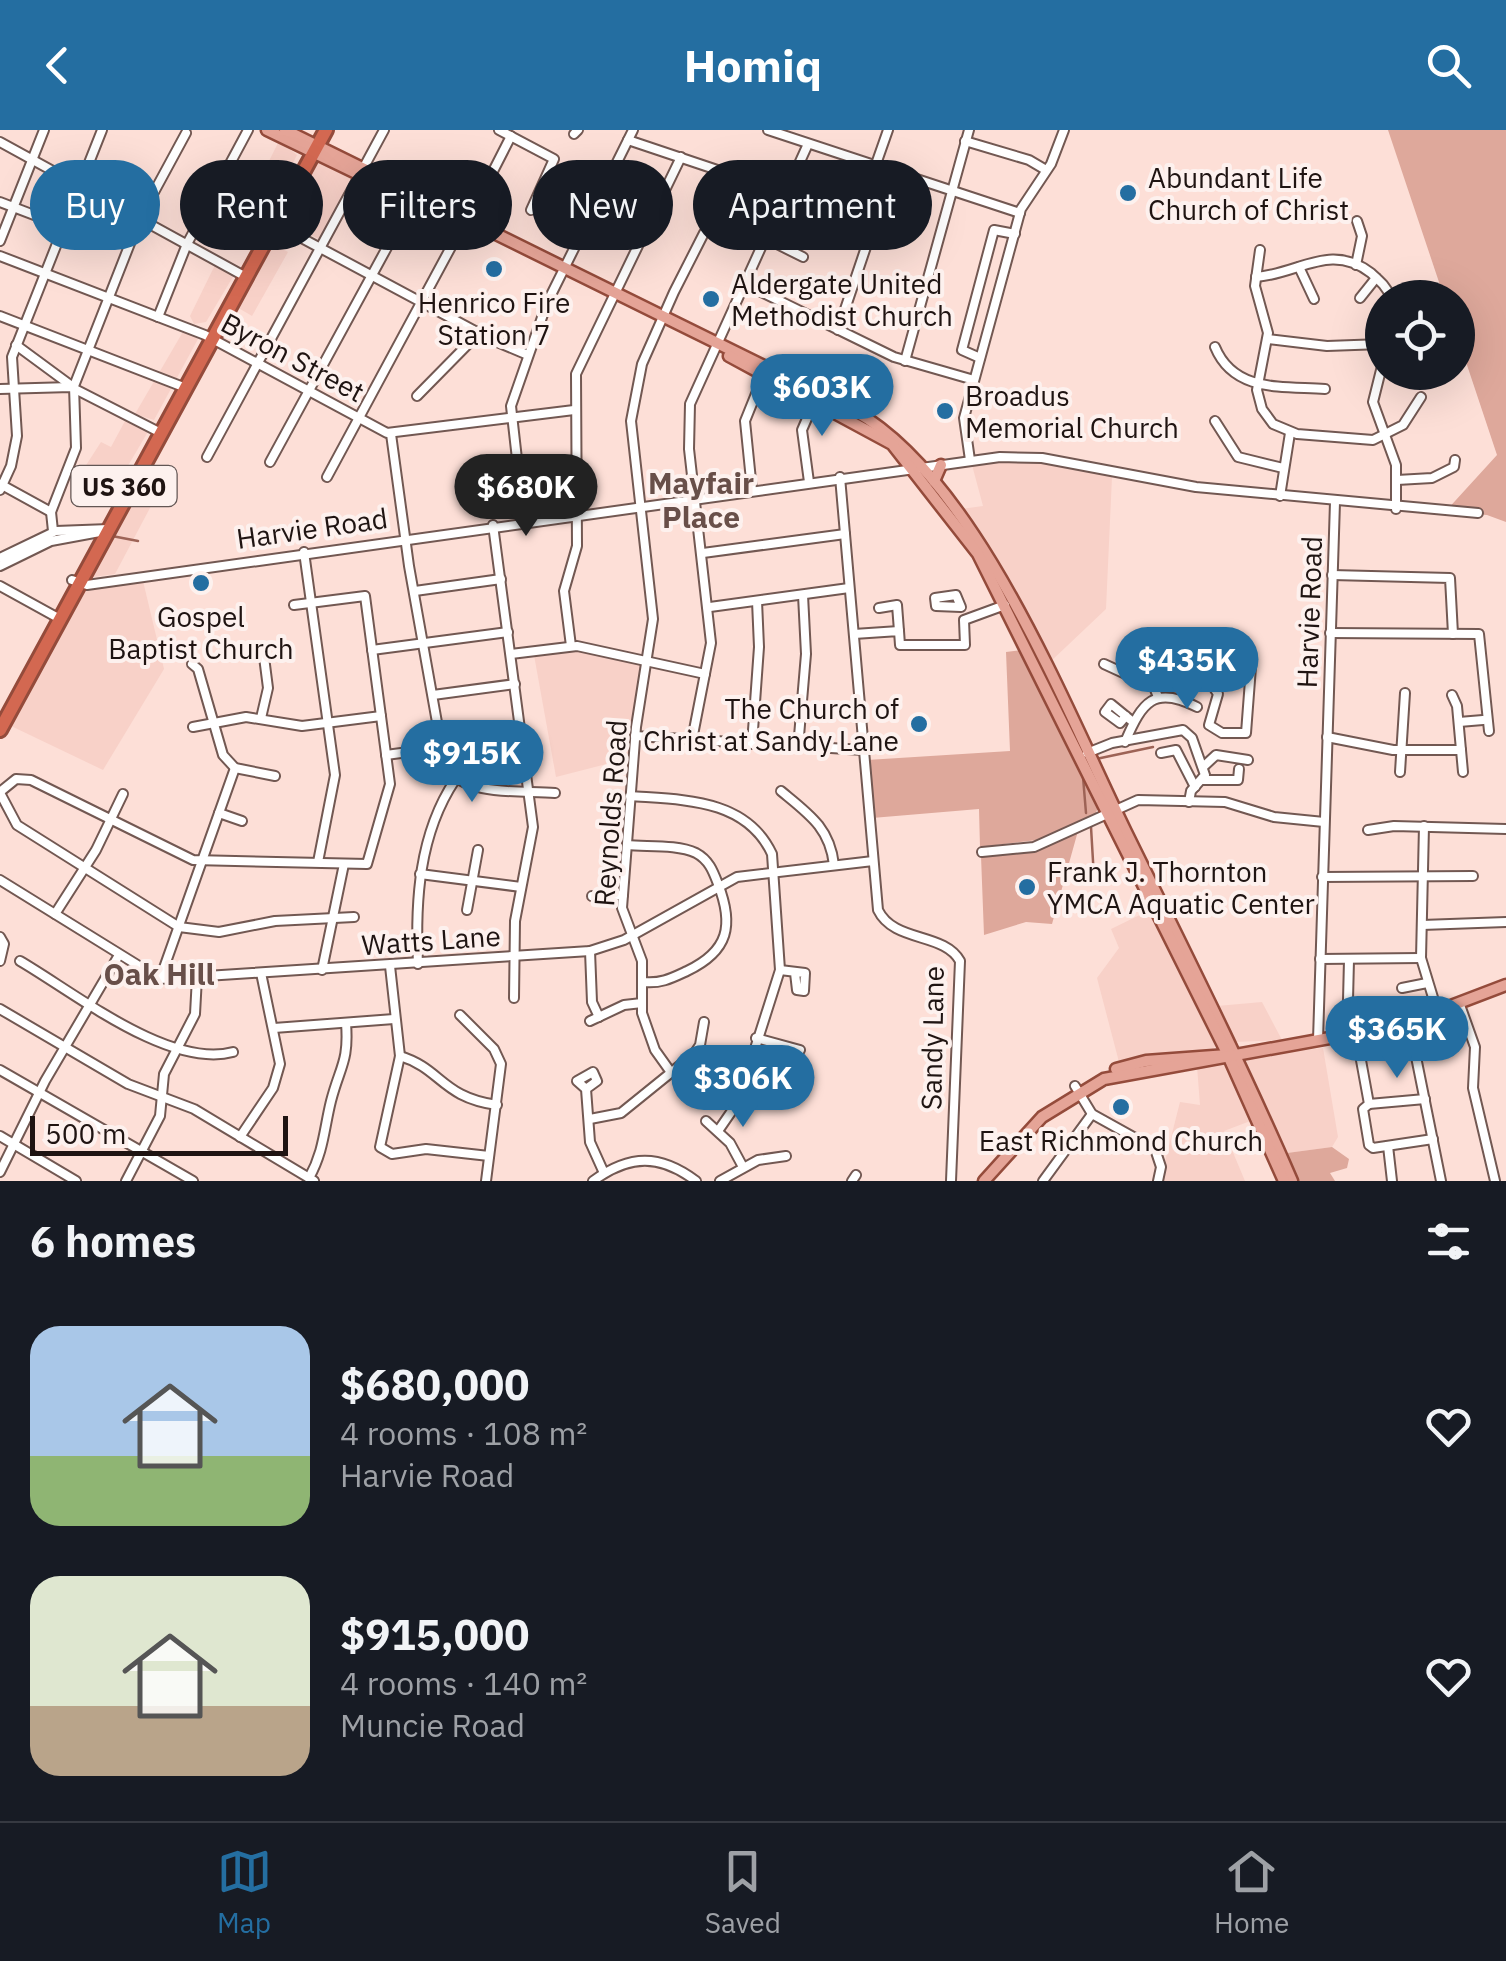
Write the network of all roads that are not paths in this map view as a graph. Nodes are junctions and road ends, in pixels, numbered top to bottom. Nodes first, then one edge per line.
1 (44, 130) edge
2 (102, 130) edge
3 (248, 130) edge
4 (267, 130) edge
5 (284, 130) edge
6 (326, 130) edge
7 (384, 130) edge
8 (499, 130) edge
9 (633, 130) edge
10 (888, 130) edge
11 (968, 130) edge
12 (1064, 130) edge
13 (774, 131) edge
14 (186, 133) dead end
15 (511, 136) junction
16 (628, 140) junction
17 (965, 141) junction
18 (0, 142) edge
19 (313, 144) edge
20 (808, 144) junction
21 (681, 158) junction
22 (32, 160) joint
23 (90, 160) edge
24 (232, 160) edge
25 (344, 160) edge
26 (368, 160) edge
27 (498, 160) edge
28 (802, 160) edge
29 (857, 160) edge
30 (877, 160) edge
31 (343, 161) edge
32 (693, 162) edge
33 (30, 165) edge
34 (1046, 170) junction
35 (160, 181) edge
36 (932, 184) edge
37 (950, 190) junction
38 (0, 202) edge
39 (343, 207) edge
40 (14, 208) junction
41 (531, 210) dead end
42 (1020, 213) junction
43 (30, 214) edge
44 (1357, 221) dead end
45 (1015, 234) junction
46 (0, 242) edge
47 (323, 243) edge
48 (512, 244) edge
49 (323, 248) edge
50 (53, 250) edge
51 (128, 250) edge
52 (185, 250) edge
53 (198, 250) edge
54 (256, 250) edge
55 (319, 250) edge
56 (385, 250) edge
57 (450, 250) edge
58 (696, 250) edge
59 (762, 250) edge
60 (789, 250) edge
61 (865, 250) edge
62 (1260, 250) dead end
63 (0, 256) edge
64 (803, 257) dead end
65 (1356, 264) junction
66 (1299, 267) junction
67 (563, 270) junction
68 (44, 273) junction
69 (372, 274) junction
70 (243, 275) junction
71 (1256, 277) junction
72 (1376, 278) joint
73 (745, 284) junction
74 (612, 294) junction
75 (110, 298) junction
76 (1314, 298) dead end
77 (1360, 298) dead end
78 (422, 302) junction
79 (0, 316) edge
80 (158, 317) junction
81 (663, 320) junction
82 (24, 325) junction
83 (838, 330) junction
84 (479, 334) junction
85 (209, 337) junction
86 (1268, 339) junction
87 (714, 345) junction
88 (1365, 345) edge
89 (16, 346) junction
90 (1214, 348) dead end
91 (90, 350) junction
92 (528, 354) junction
93 (980, 358) junction
94 (905, 361) junction
95 (258, 362) junction
96 (766, 371) junction
97 (974, 380) junction
98 (1257, 384) junction
99 (182, 386) junction
100 (13, 388) junction
101 (74, 388) junction
102 (0, 389) edge
103 (1325, 389) dead end
104 (309, 390) junction
105 (1377, 390) edge
106 (417, 396) dead end
107 (816, 396) junction
108 (1421, 397) dead end
109 (574, 410) junction
110 (359, 418) junction
111 (510, 418) junction
112 (1214, 421) dead end
113 (158, 431) junction
114 (1290, 433) junction
115 (391, 434) junction
116 (1387, 435) junction
117 (207, 457) dead end
118 (970, 460) junction
119 (1455, 460) dead end
120 (270, 462) dead end
121 (941, 465) junction
122 (920, 468) junction
123 (1283, 468) junction
124 (327, 478) dead end
125 (840, 478) junction
126 (934, 480) junction
127 (1397, 480) junction
128 (808, 482) junction
129 (1, 487) edge
130 (752, 490) junction
131 (1280, 496) junction
132 (695, 498) junction
133 (1335, 502) junction
134 (638, 505) junction
135 (1396, 509) junction
136 (51, 512) junction
137 (1478, 513) dead end
138 (577, 514) junction
139 (524, 521) junction
140 (493, 525) junction
141 (102, 530) junction
142 (53, 532) junction
143 (844, 534) junction
144 (405, 537) junction
145 (304, 552) junction
146 (703, 553) junction
147 (0, 558) edge
148 (0, 566) edge
149 (1332, 575) junction
150 (501, 579) junction
151 (76, 582) junction
152 (0, 586) edge
153 (849, 588) junction
154 (415, 591) junction
155 (803, 594) junction
156 (757, 601) junction
157 (312, 603) junction
158 (294, 605) dead end
159 (1005, 605) junction
160 (961, 606) dead end
161 (710, 607) junction
162 (880, 608) dead end
163 (56, 617) junction
164 (964, 620) junction
165 (899, 630) junction
166 (508, 632) junction
167 (1330, 632) junction
168 (854, 634) junction
169 (1453, 634) junction
170 (426, 643) junction
171 (572, 646) junction
172 (372, 650) junction
173 (247, 652) dead end
174 (511, 654) junction
175 (649, 662) junction
176 (192, 664) dead end
177 (1104, 664) dead end
178 (705, 674) junction
179 (515, 684) junction
180 (1405, 693) dead end
181 (433, 695) junction
182 (1452, 695) dead end
183 (1158, 697) junction
184 (1197, 707) dead end
185 (0, 712) edge
186 (380, 716) junction
187 (261, 718) junction
188 (1483, 720) dead end
189 (1459, 722) junction
190 (328, 723) junction
191 (1210, 724) junction
192 (213, 725) junction
193 (193, 727) dead end
194 (0, 730) edge
195 (1489, 731) dead end
196 (635, 736) junction
197 (522, 737) junction
198 (1327, 737) junction
199 (1192, 738) junction
200 (692, 740) junction
201 (1125, 742) junction
202 (752, 744) junction
203 (440, 748) junction
204 (798, 748) junction
205 (863, 750) junction
206 (1401, 750) junction
207 (1461, 750) junction
208 (1088, 753) junction
209 (1161, 753) dead end
210 (386, 755) junction
211 (1248, 760) dead end
212 (1203, 766) junction
213 (236, 768) junction
214 (1240, 769) dead end
215 (1400, 772) dead end
216 (1462, 772) dead end
217 (275, 776) dead end
218 (455, 780) junction
219 (1200, 783) junction
220 (529, 791) junction
221 (781, 791) dead end
222 (0, 792) edge
223 (555, 793) dead end
224 (124, 794) dead end
225 (630, 796) junction
226 (1188, 802) junction
227 (1112, 810) junction
228 (219, 814) junction
229 (111, 819) junction
230 (242, 821) dead end
231 (1324, 822) junction
232 (1424, 826) junction
233 (1506, 829) edge
234 (1368, 830) dead end
235 (626, 845) junction
236 (478, 850) dead end
237 (982, 852) dead end
238 (202, 859) junction
239 (318, 862) junction
240 (873, 862) junction
241 (344, 864) junction
242 (834, 866) junction
243 (84, 868) junction
244 (774, 870) junction
245 (420, 874) junction
246 (1473, 876) dead end
247 (1322, 877) junction
248 (1423, 877) junction
249 (0, 880) edge
250 (471, 880) junction
251 (718, 884) junction
252 (522, 886) junction
253 (623, 895) junction
254 (592, 896) dead end
255 (468, 910) dead end
256 (55, 914) junction
257 (354, 917) dead end
258 (330, 918) junction
259 (1506, 922) edge
260 (1422, 925) junction
261 (178, 927) junction
262 (630, 936) junction
263 (0, 938) edge
264 (590, 951) junction
265 (119, 954) junction
266 (515, 957) junction
267 (1421, 958) junction
268 (1320, 959) junction
269 (1349, 960) junction
270 (0, 961) edge
271 (20, 961) dead end
272 (418, 964) junction
273 (390, 966) junction
274 (322, 970) junction
275 (780, 970) junction
276 (260, 974) junction
277 (795, 974) dead end
278 (196, 977) junction
279 (160, 978) junction
280 (643, 982) junction
281 (1427, 983) junction
282 (1506, 985) edge
283 (1402, 988) dead end
284 (514, 998) dead end
285 (1348, 1000) dead end
286 (91, 1003) junction
287 (642, 1004) junction
288 (1460, 1006) junction
289 (0, 1009) edge
290 (1438, 1014) junction
291 (460, 1015) dead end
292 (394, 1019) junction
293 (704, 1022) dead end
294 (1410, 1022) junction
295 (346, 1023) junction
296 (274, 1028) junction
297 (1356, 1034) junction
298 (756, 1038) junction
299 (1318, 1040) junction
300 (65, 1048) junction
301 (176, 1050) junction
302 (800, 1050) dead end
303 (233, 1052) dead end
304 (1232, 1054) junction
305 (400, 1056) junction
306 (0, 1070) edge
307 (670, 1071) junction
308 (742, 1088) junction
309 (586, 1089) dead end
310 (1076, 1089) junction
311 (39, 1092) junction
312 (162, 1097) junction
313 (1425, 1098) junction
314 (783, 1099) dead end
315 (1369, 1104) junction
316 (496, 1105) junction
317 (1092, 1114) junction
318 (590, 1119) junction
319 (706, 1121) dead end
320 (718, 1131) junction
321 (0, 1136) edge
322 (240, 1136) junction
323 (1433, 1140) junction
324 (13, 1143) junction
325 (1388, 1146) junction
326 (140, 1152) junction
327 (489, 1156) junction
328 (786, 1156) dead end
329 (742, 1168) junction
330 (951, 1170) junction
331 (0, 1172) edge
332 (604, 1173) junction
333 (312, 1179) edge
334 (76, 1181) edge
335 (126, 1181) edge
336 (193, 1181) edge
337 (486, 1181) edge
338 (593, 1181) edge
339 (696, 1181) edge
340 (720, 1181) edge
341 (951, 1181) edge
342 (962, 1181) edge
343 (981, 1181) edge
344 (1042, 1181) edge
345 (1158, 1181) edge
346 (1284, 1181) edge
347 (1292, 1181) edge
348 (1392, 1181) edge
349 (1440, 1181) edge
350 (1495, 1181) edge

1 - 22 street
2 - 23 street
3 - 24 street
4 - 19 main road
5 - 19 main road
6 - 19 highway, US 360
7 - 26 street
8 - 15 street
9 - 16 street
10 - 30 street
11 - 17 street
12 - 34 street
13 - 20 street
14 - 35 street
15 - 27 street
15 - 41 street
16 - 21 street
16 - 67 street
17 - 34 street
17 - 37 street
18 - 22 street
19 - 25 main road
19 - 31 main road
20 - 28 street
20 - 29 street
21 - 32 street
21 - 74 street
33 - 40 street
34 - 42 street
36 - 37 street
37 - 42 street
37 - 94 street
38 - 40 street
39 - 47 street
40 - 43 street
40 - 46 street
42 - 45 street
44 - 65 street
45 - 93 street
45 - 93 street
48 - 67 main road
49 - 69 street
50 - 68 street
51 - 75 street
52 - 80 street
53 - 70 street
54 - 70 highway, US 360
55 - 95 street
56 - 69 street
57 - 78 street
58 - 81 street, Reynolds Road
59 - 73 street
60 - 64 street
61 - 83 street
62 - 71 street
63 - 68 street, Byron Street
65 - 66 street
65 - 72 street
66 - 71 street
66 - 76 street
67 - 74 main road
67 - 92 street
68 - 75 street, Byron Street
68 - 82 street
69 - 78 street
69 - 104 street
70 - 85 highway, US 360
71 - 86 street
72 - 77 street
73 - 83 street
73 - 87 street
74 - 81 main road
74 - 109 street
75 - 80 street, Byron Street
75 - 91 street
78 - 84 street
78 - 110 street
79 - 82 street
80 - 85 street, Byron Street
81 - 87 main road
81 - 134 street, Reynolds Road
82 - 89 street
82 - 91 street
83 - 94 street
84 - 92 street
84 - 106 street
85 - 95 street, Byron Street
85 - 99 highway, US 360
86 - 88 street
86 - 98 street
87 - 96 main road
87 - 132 street
89 - 100 street
89 - 101 street
90 - 98 street
91 - 99 street
91 - 101 street
92 - 111 street
93 - 97 street
94 - 97 street
95 - 104 street, Byron Street
95 - 117 street
96 - 107 main road
96 - 130 street
97 - 118 street
98 - 103 street
98 - 114 street
99 - 113 highway, US 360
100 - 101 street
100 - 102 street
100 - 129 street
101 - 113 street
101 - 136 street
104 - 110 street, Byron Street
104 - 120 street
105 - 116 street
107 - 122 main road
107 - 128 street
108 - 116 street
109 - 111 street
109 - 138 street
110 - 115 street, Byron Street
110 - 124 street
111 - 115 street
111 - 139 street
112 - 123 street
113 - 141 highway, US 360
114 - 116 street
114 - 123 street
115 - 144 street
116 - 127 street
118 - 121 street, Harvie Road
118 - 131 street, Harvie Road
119 - 127 street
121 - 122 street, Harvie Road
121 - 126 main road
122 - 125 street, Harvie Road
122 - 126 main road
122 - 159 main road
123 - 131 street
125 - 128 street, Harvie Road
125 - 143 street, Sandy Lane
126 - 208 main road
127 - 135 street
128 - 130 street, Harvie Road
129 - 136 street
130 - 132 street, Harvie Road
131 - 133 street, Harvie Road
132 - 134 street, Harvie Road
132 - 146 street
133 - 135 street
133 - 149 street, Harvie Road
134 - 138 street, Harvie Road
134 - 175 street, Reynolds Road
135 - 137 street
136 - 142 street
138 - 139 street, Harvie Road
138 - 171 street
139 - 140 street, Harvie Road
140 - 144 street, Harvie Road
140 - 150 street
141 - 142 street
141 - 148 street
141 - 151 highway, US 360
142 - 147 street
143 - 146 street
143 - 153 street, Sandy Lane
144 - 145 street, Harvie Road
144 - 154 street
145 - 151 street, Harvie Road
145 - 157 street
146 - 161 street
149 - 167 street, Harvie Road
149 - 169 street
150 - 154 street
150 - 166 street
151 - 163 highway, US 360
152 - 163 street
153 - 155 street
153 - 168 street, Sandy Lane
154 - 170 street
155 - 156 street
155 - 204 street
156 - 161 street
156 - 202 street
157 - 158 street
157 - 172 street
157 - 190 street
159 - 164 street
159 - 227 main road
160 - 164 street
161 - 178 street
162 - 165 street
163 - 185 highway, US 360
163 - 194 highway, US 360
164 - 165 street
165 - 168 street
166 - 170 street
166 - 174 street
167 - 169 street
167 - 198 street, Harvie Road
168 - 205 street, Sandy Lane
169 - 195 street
170 - 172 street
170 - 181 street
171 - 174 street
171 - 175 street
172 - 186 street
173 - 187 street
174 - 179 street
175 - 178 street
175 - 196 street, Reynolds Road
176 - 192 street
177 - 183 street
178 - 200 street
179 - 181 street
179 - 197 street
180 - 206 street
181 - 203 street
182 - 189 street
183 - 184 street
183 - 201 street
186 - 190 street
186 - 210 street
187 - 190 street
187 - 192 street
188 - 189 street
189 - 207 street
190 - 239 street
191 - 191 street
191 - 199 street
192 - 193 street
192 - 213 street
196 - 200 street
196 - 225 street, Reynolds Road
197 - 203 street
197 - 220 street
198 - 206 street
198 - 231 street, Harvie Road
199 - 201 street
199 - 212 street
200 - 202 street
201 - 208 street
202 - 204 street
203 - 210 street
203 - 218 street
204 - 205 street
205 - 240 street, Sandy Lane
206 - 207 street
206 - 215 street
207 - 216 street
208 - 227 main road
209 - 219 street
210 - 241 street
211 - 212 street
212 - 219 street
213 - 217 street
213 - 228 street
214 - 219 street
218 - 220 street
218 - 245 street
219 - 226 street
220 - 223 street
220 - 252 street
221 - 242 street
222 - 229 street
222 - 243 street
224 - 229 street
225 - 235 street, Reynolds Road
225 - 244 street
226 - 227 street
226 - 231 street
227 - 237 street
227 - 304 main road
228 - 230 street
228 - 238 street
229 - 238 street
229 - 243 street
231 - 247 street, Harvie Road
232 - 233 street
232 - 234 street
232 - 248 street
235 - 251 street
235 - 253 street, Reynolds Road
236 - 250 street
238 - 239 street
238 - 261 street
239 - 241 street
240 - 242 street, Watts Lane
240 - 330 street, Sandy Lane
241 - 258 street
242 - 244 street, Watts Lane
243 - 256 street
243 - 261 street
244 - 251 street, Watts Lane
244 - 275 street
245 - 250 street
245 - 272 street
246 - 248 street
247 - 248 street
247 - 268 street, Harvie Road
248 - 260 street
249 - 256 street
250 - 252 street
250 - 255 street
251 - 262 street, Watts Lane
251 - 280 street
252 - 266 street
253 - 254 street
253 - 262 street, Reynolds Road
256 - 265 street
257 - 258 street
258 - 261 street
258 - 274 street
259 - 260 street
260 - 267 street
261 - 279 street
262 - 264 street, Watts Lane
262 - 280 street, Reynolds Road
263 - 270 street
264 - 266 street, Watts Lane
264 - 287 street
265 - 279 street
265 - 286 street
266 - 272 street, Watts Lane
266 - 284 street
267 - 269 street
267 - 281 street
268 - 269 street
268 - 299 street, Harvie Road
269 - 285 street
271 - 286 street
272 - 273 street, Watts Lane
273 - 274 street, Watts Lane
273 - 292 street
274 - 276 street, Watts Lane
275 - 277 street
275 - 298 street
276 - 278 street, Watts Lane
276 - 296 street
278 - 279 street, Watts Lane
278 - 301 street
280 - 287 street, Reynolds Road
281 - 283 street
281 - 290 street
282 - 288 main road
286 - 300 street
286 - 301 street
287 - 307 street, Reynolds Road
288 - 290 main road
288 - 350 street
289 - 300 street
290 - 294 main road
291 - 316 street
292 - 295 street
292 - 305 street
293 - 307 street
294 - 297 main road
294 - 313 street
295 - 296 street
295 - 333 street
296 - 322 street
297 - 299 main road
297 - 315 street
298 - 302 street
298 - 308 street
299 - 304 main road
300 - 311 street
300 - 312 street
301 - 303 street
301 - 312 street
304 - 310 main road
304 - 346 main road
304 - 347 main road
305 - 316 street
305 - 327 street
306 - 311 street
307 - 318 street
308 - 314 street
308 - 320 street
309 - 318 street
310 - 317 street
310 - 343 main road
311 - 324 street
311 - 326 street
312 - 322 street
312 - 326 street
313 - 315 street
313 - 323 street
315 - 325 street
316 - 327 street
317 - 344 street
317 - 345 street
318 - 332 street
319 - 320 street
320 - 329 street
321 - 324 street
322 - 333 street
323 - 325 street
323 - 349 street
324 - 331 street
324 - 334 street
325 - 348 street
326 - 335 street
326 - 336 street
327 - 337 street
328 - 329 street
329 - 340 street
330 - 341 street, Sandy Lane
330 - 342 street
332 - 338 street
332 - 339 street

